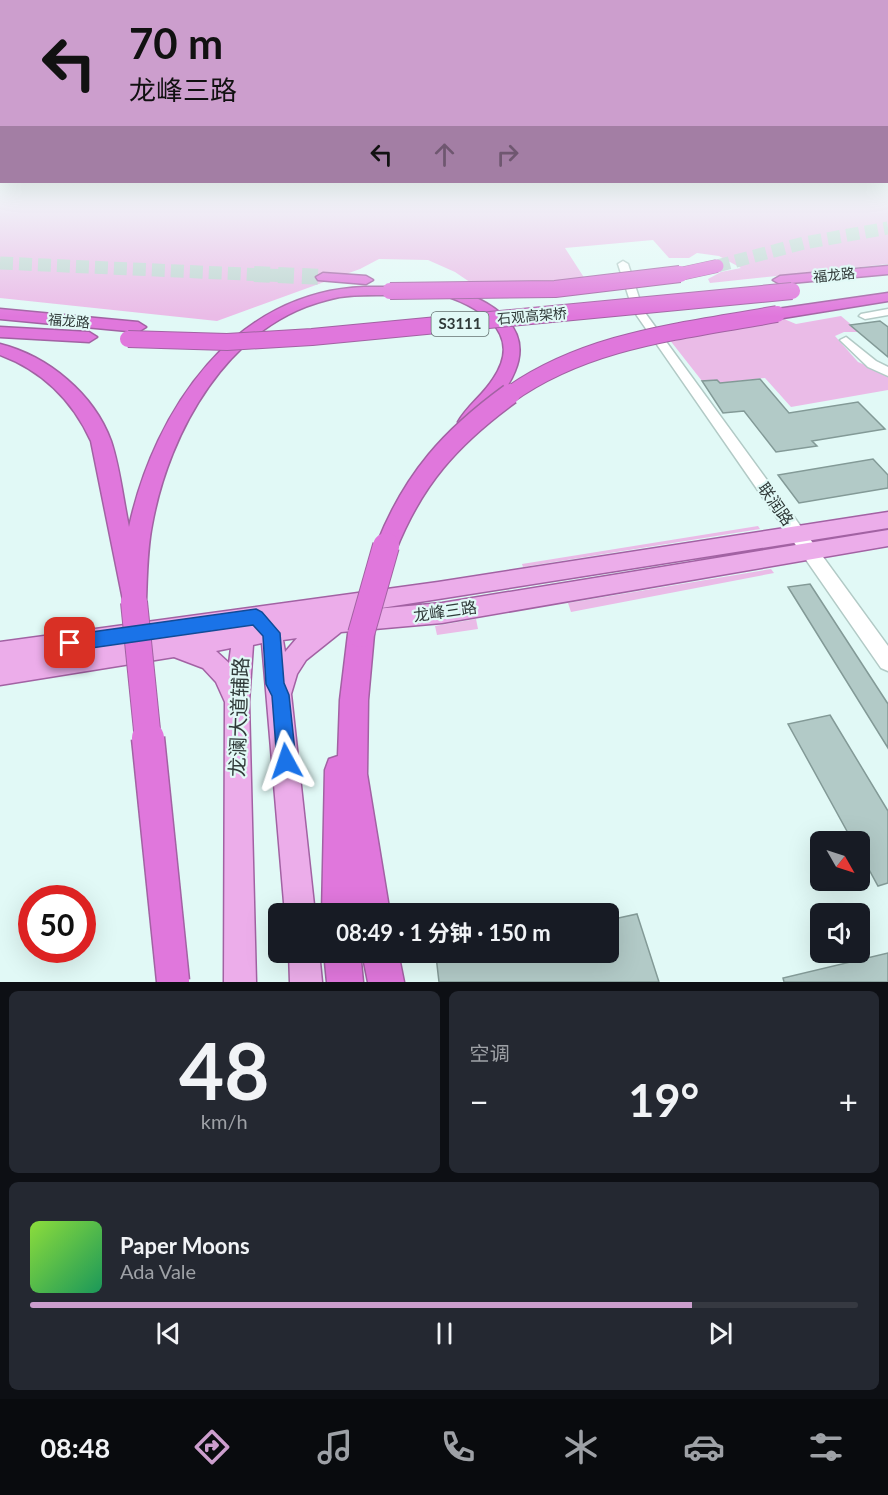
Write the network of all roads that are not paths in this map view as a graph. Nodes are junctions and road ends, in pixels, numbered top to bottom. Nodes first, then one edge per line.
1 (623, 264) dead end
2 (717, 266) tunnel mouth
3 (888, 270) edge
4 (323, 277) tunnel mouth
5 (888, 281) edge
6 (786, 286) junction
7 (888, 297) edge
8 (0, 314) edge
9 (886, 315) edge
10 (865, 316) dead end
11 (0, 332) edge
12 (133, 333) junction
13 (846, 340) dead end
14 (0, 349) edge
15 (888, 372) edge
16 (458, 432) junction
17 (888, 520) edge
18 (796, 533) junction
19 (888, 538) edge
20 (810, 553) junction
21 (134, 602) junction
22 (264, 625) junction
23 (351, 628) junction
24 (242, 638) junction
25 (166, 649) junction
26 (0, 653) edge
27 (888, 662) edge
28 (0, 674) edge
29 (280, 695) junction
30 (237, 702) junction
31 (299, 903) edge
32 (339, 903) edge
33 (371, 903) edge
34 (305, 963) edge
35 (343, 963) edge
36 (382, 963) edge
37 (173, 982) edge
38 (240, 982) edge
39 (306, 982) edge
40 (345, 982) edge
41 (386, 982) edge

1 - 18 street, 联润路
2 - 21 highway, bridge
3 - 6 highway, 福龙路 / S3111
4 - 16 highway, bridge
5 - 6 highway, 福龙路 / S3111
6 - 12 highway, 石观高架桥 / S3111, bridge
7 - 16 highway, bridge
8 - 12 highway, 福龙路 / S3111
9 - 10 street
11 - 12 highway, 福龙路 / S3111
13 - 15 street
14 - 21 highway
16 - 23 highway, bridge
17 - 18 main road, 龙峰三路
18 - 20 street, 联润路
18 - 22 main road, 龙峰三路
19 - 20 main road, 龙峰三路
20 - 23 main road, 龙峰三路
20 - 27 street, 联润路
21 - 37 highway, bridge
22 - 23 main road, 龙峰三路
22 - 24 main road, 龙峰三路
22 - 26 main road, 龙峰三路
22 - 29 main road, 龙澜大道辅路
23 - 29 main road
23 - 32 highway
23 - 33 highway
24 - 25 main road, 龙峰三路
24 - 30 main road, 龙澜大道辅路
25 - 28 main road, 龙峰三路
25 - 30 main road
29 - 31 main road, 龙澜大道辅路
30 - 38 main road, 龙澜大道辅路
34 - 39 main road
35 - 40 highway
36 - 41 highway

